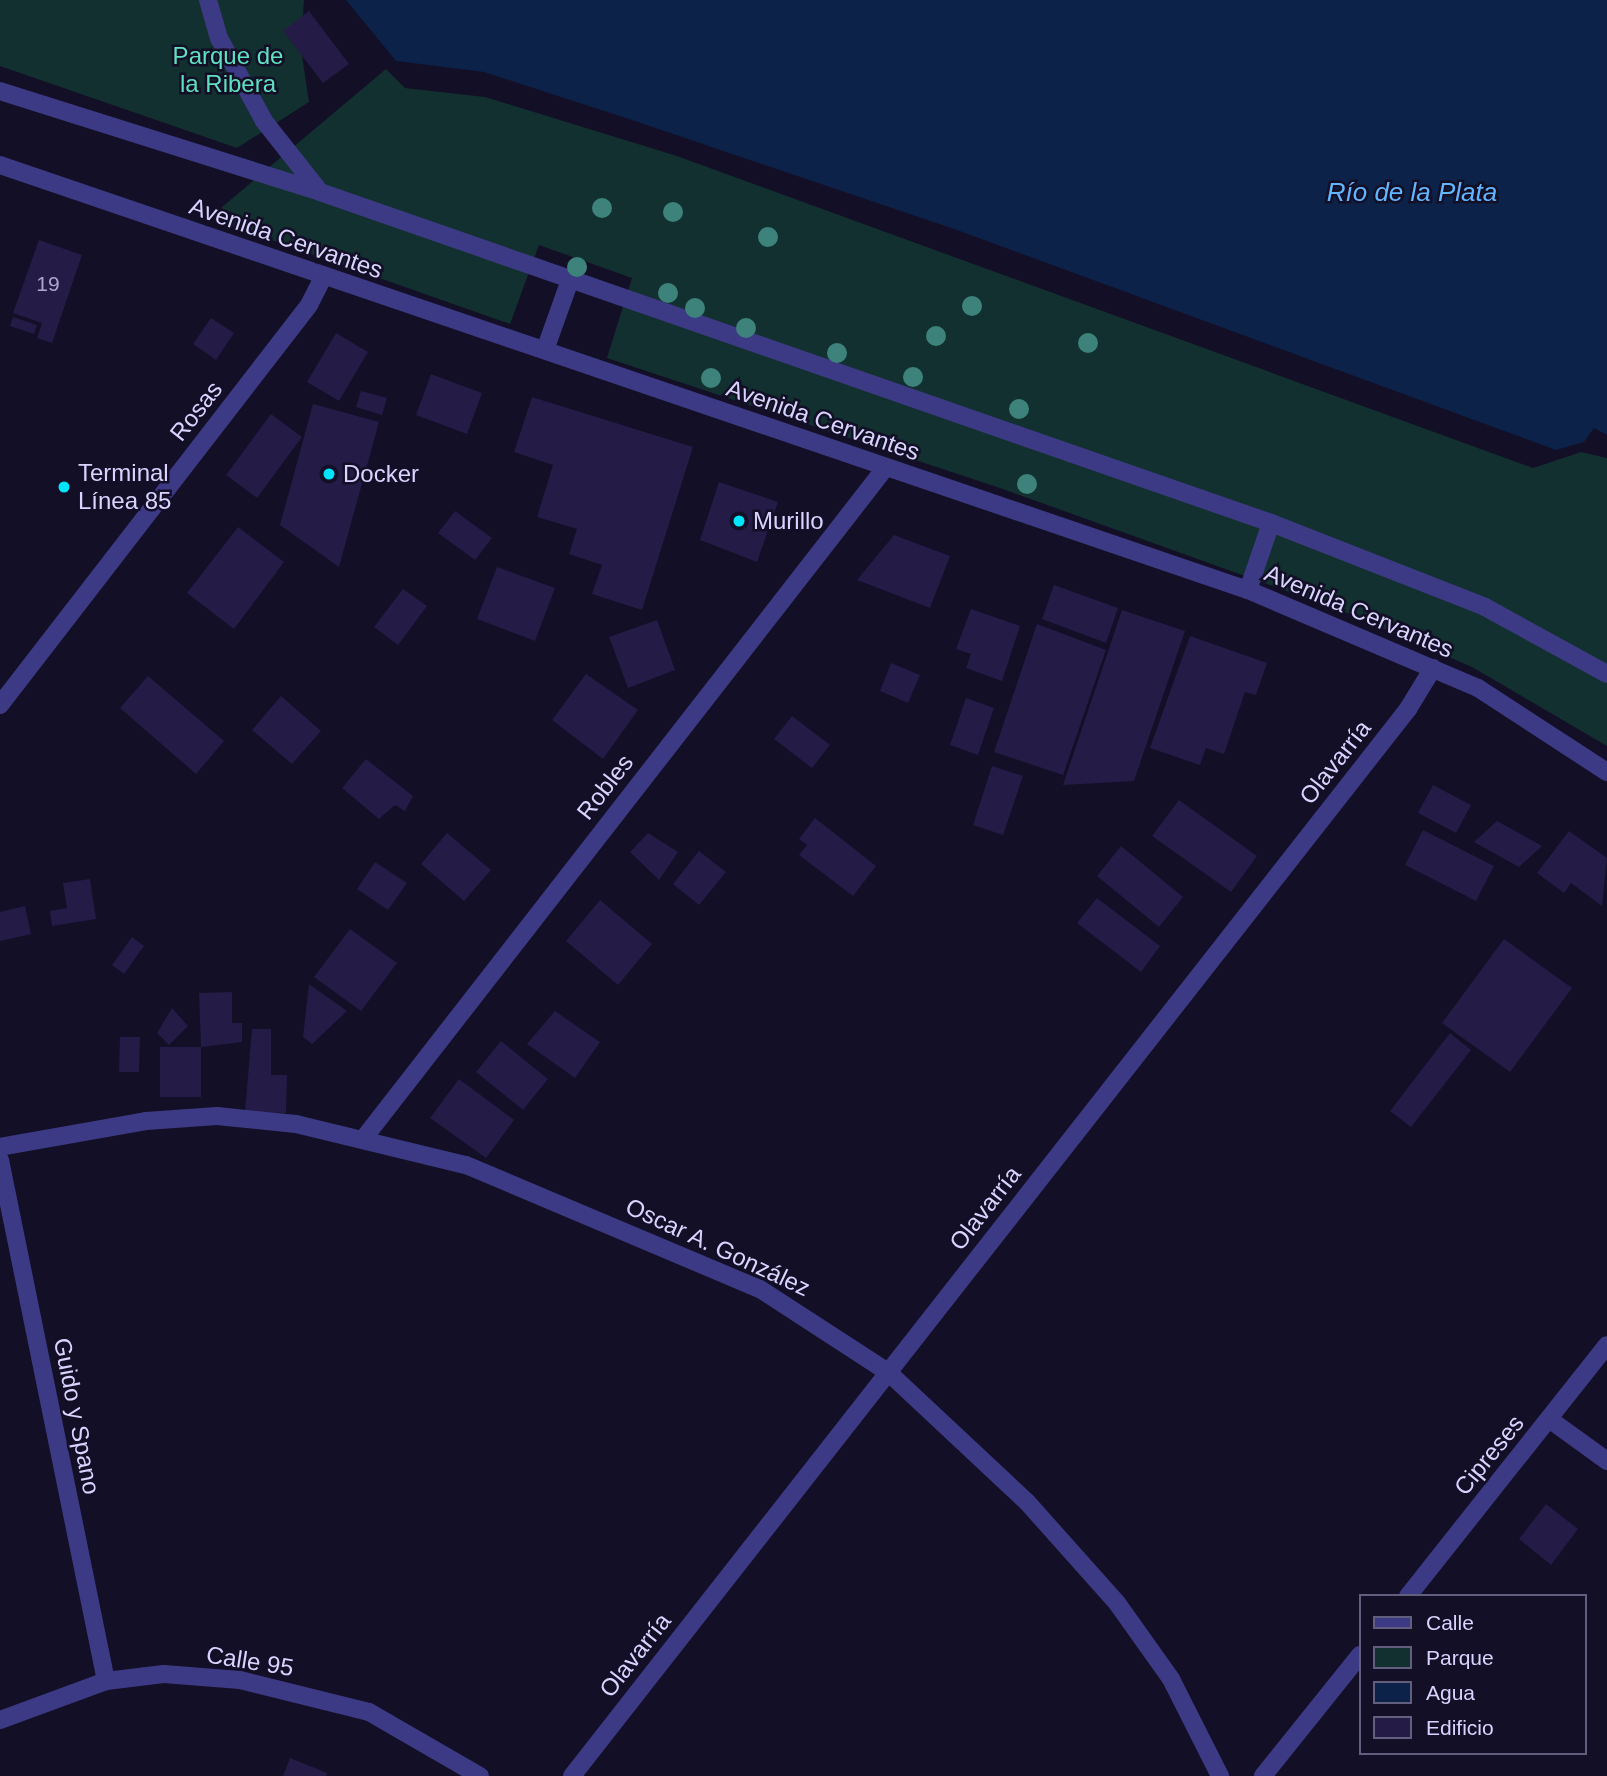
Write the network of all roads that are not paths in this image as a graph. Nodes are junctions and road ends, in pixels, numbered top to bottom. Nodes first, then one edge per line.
1 (208, 0) edge
2 (0, 91) edge
3 (0, 165) edge
4 (320, 192) junction
5 (323, 277) junction
6 (569, 283) junction
7 (545, 350) junction
8 (886, 467) junction
9 (1271, 523) junction
10 (1248, 590) junction
11 (1433, 668) junction
12 (1607, 674) edge
13 (0, 705) edge
14 (1607, 772) edge
15 (364, 1138) junction
16 (0, 1147) edge
17 (0, 1160) edge
18 (1607, 1345) edge
19 (888, 1373) junction
20 (1549, 1419) junction
21 (1607, 1461) edge
22 (1410, 1594) edge
23 (1358, 1657) edge
24 (106, 1681) junction
25 (0, 1720) edge
26 (480, 1776) edge
27 (572, 1776) edge
28 (1220, 1776) edge
29 (1263, 1776) edge

1 - 4 street
2 - 4 street, Avenida Cervantes
3 - 5 street, Avenida Cervantes
4 - 6 street, Avenida Cervantes
5 - 7 street, Avenida Cervantes
5 - 13 street, Rosas
6 - 7 street
6 - 9 street, Avenida Cervantes
7 - 8 street, Avenida Cervantes
8 - 10 street, Avenida Cervantes
8 - 15 street, Robles
9 - 10 street
9 - 12 street, Avenida Cervantes
10 - 11 street, Avenida Cervantes
11 - 14 street, Avenida Cervantes
11 - 19 street, Olavarría
15 - 16 street, Oscar A. González
15 - 19 street, Oscar A. González
17 - 24 street, Guido y Spano
18 - 20 street, Cipreses
19 - 27 street, Olavarría
19 - 28 street, Oscar A. González
20 - 21 street
20 - 22 street, Cipreses
23 - 29 street
24 - 25 street, Calle 95
24 - 26 street, Calle 95

